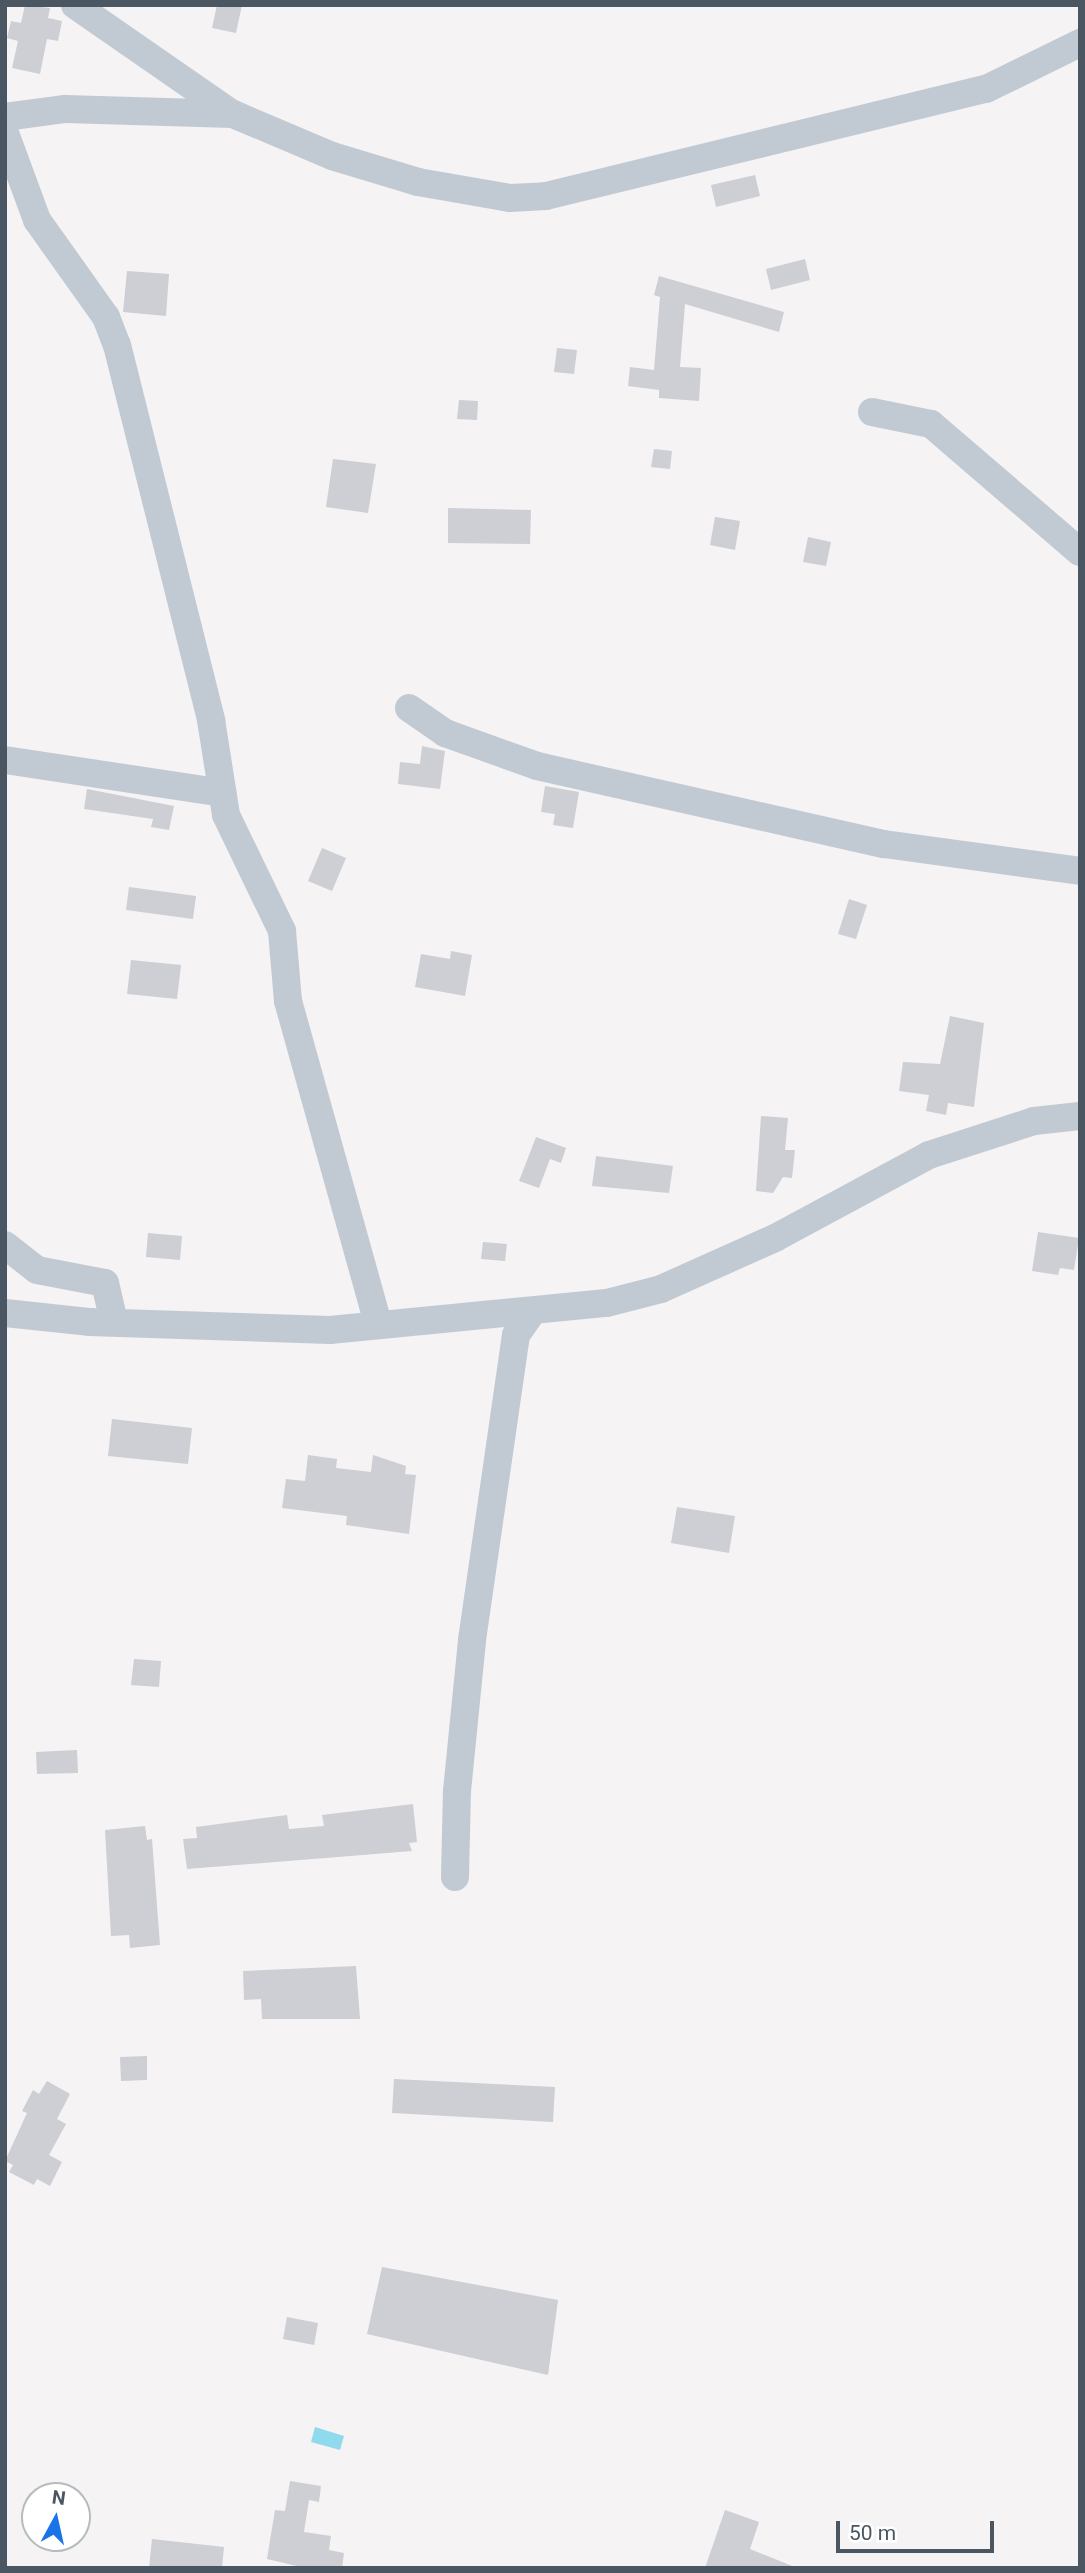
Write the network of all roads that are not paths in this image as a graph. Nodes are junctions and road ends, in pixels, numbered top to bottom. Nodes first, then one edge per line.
1 (75, 5) edge
2 (1080, 43) edge
3 (233, 114) junction
4 (5, 117) edge
5 (5, 133) edge
6 (872, 412) dead end
7 (1080, 552) edge
8 (409, 708) dead end
9 (5, 760) edge
10 (223, 793) junction
11 (1080, 871) edge
12 (1080, 1116) edge
13 (5, 1245) edge
14 (532, 1312) junction
15 (5, 1313) edge
16 (114, 1322) junction
17 (377, 1323) junction
18 (455, 1877) dead end

1 - 3 street
2 - 3 street
3 - 4 street
5 - 10 street
6 - 7 street
8 - 11 street
9 - 10 street
10 - 17 street
12 - 14 street
13 - 16 street
14 - 17 street
14 - 18 street
15 - 16 street
16 - 17 street

